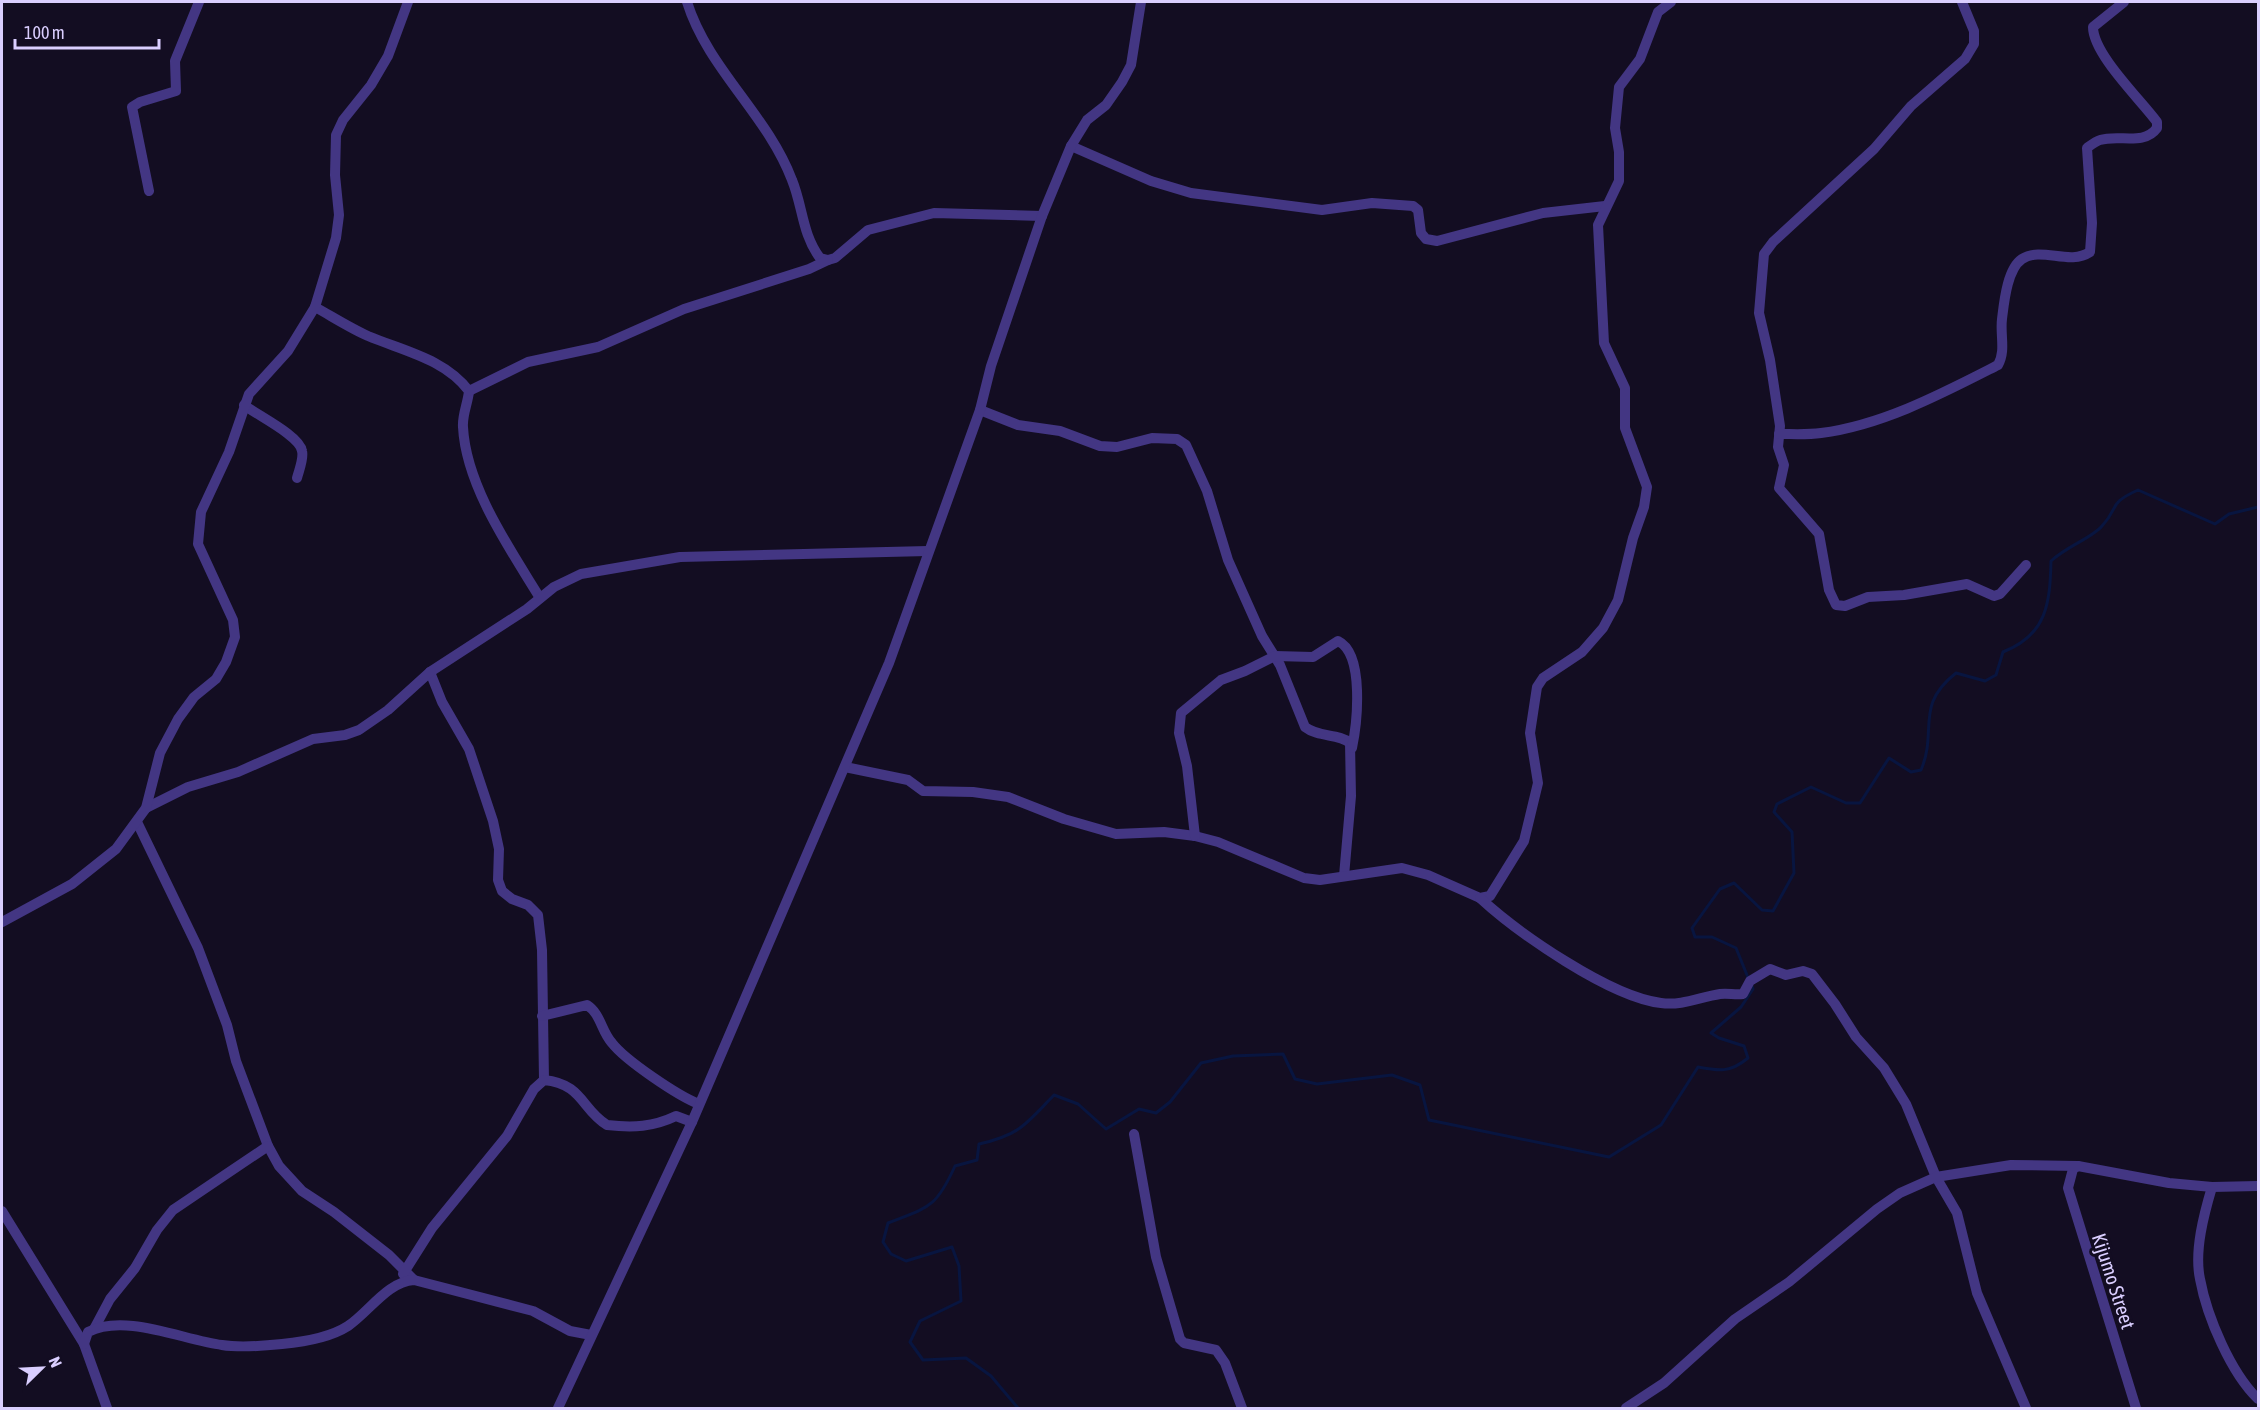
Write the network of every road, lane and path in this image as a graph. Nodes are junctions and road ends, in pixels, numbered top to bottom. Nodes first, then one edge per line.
1 (199, 2) edge
2 (408, 2) edge
3 (687, 2) edge
4 (1141, 2) edge
5 (1671, 2) edge
6 (1962, 2) edge
7 (2124, 2) edge
8 (1071, 146) junction
9 (149, 191) dead end
10 (1605, 206) junction
11 (1042, 216) junction
12 (828, 260) junction
13 (315, 307) junction
14 (469, 391) junction
15 (244, 405) junction
16 (980, 410) junction
17 (1779, 434) junction
18 (297, 478) dead end
19 (927, 551) junction
20 (2026, 565) dead end
21 (540, 598) junction
22 (1275, 656) junction
23 (430, 672) junction
24 (1352, 748) junction
25 (845, 767) junction
26 (147, 808) junction
27 (137, 822) junction
28 (1195, 836) junction
29 (1344, 876) junction
30 (1480, 898) junction
31 (2, 922) edge
32 (542, 1016) junction
33 (544, 1080) junction
34 (699, 1104) junction
35 (692, 1122) junction
36 (1134, 1134) dead end
37 (268, 1146) junction
38 (2078, 1166) junction
39 (1936, 1177) junction
40 (2259, 1186) edge
41 (2212, 1187) junction
42 (2, 1211) edge
43 (406, 1269) junction
44 (414, 1280) junction
45 (398, 1282) junction
46 (94, 1329) junction
47 (591, 1335) junction
48 (84, 1344) junction
49 (2258, 1399) edge
50 (107, 1408) edge
51 (558, 1408) edge
52 (1242, 1408) edge
53 (1626, 1408) edge
54 (2026, 1408) edge
55 (2136, 1408) edge

1 - 9 street
2 - 13 street
3 - 12 street
4 - 8 street
5 - 10 street
6 - 17 street
7 - 17 street
8 - 10 street
8 - 11 street
10 - 30 street
11 - 12 street
11 - 16 street
12 - 14 street
13 - 14 street
13 - 15 street
14 - 21 street
15 - 18 street
15 - 26 street
16 - 19 street
16 - 22 street
17 - 20 street
19 - 21 street
19 - 25 street
21 - 23 street
22 - 24 street
22 - 24 street
22 - 28 street
23 - 26 street
23 - 32 street
24 - 29 street
25 - 28 street
25 - 34 street
26 - 27 street
27 - 31 street
27 - 37 street
28 - 29 street
29 - 30 street
30 - 39 street
32 - 33 street
32 - 34 street
33 - 35 street
33 - 43 street
34 - 35 street
35 - 47 street
36 - 52 street
37 - 43 street
37 - 46 street
38 - 39 street
38 - 41 street
38 - 55 street, Kijumo Street
39 - 53 street
39 - 54 street
40 - 41 street
41 - 49 street
42 - 48 street
43 - 44 street
43 - 45 street
44 - 45 street
44 - 47 street
45 - 46 street
46 - 48 street
47 - 51 street
48 - 50 street

